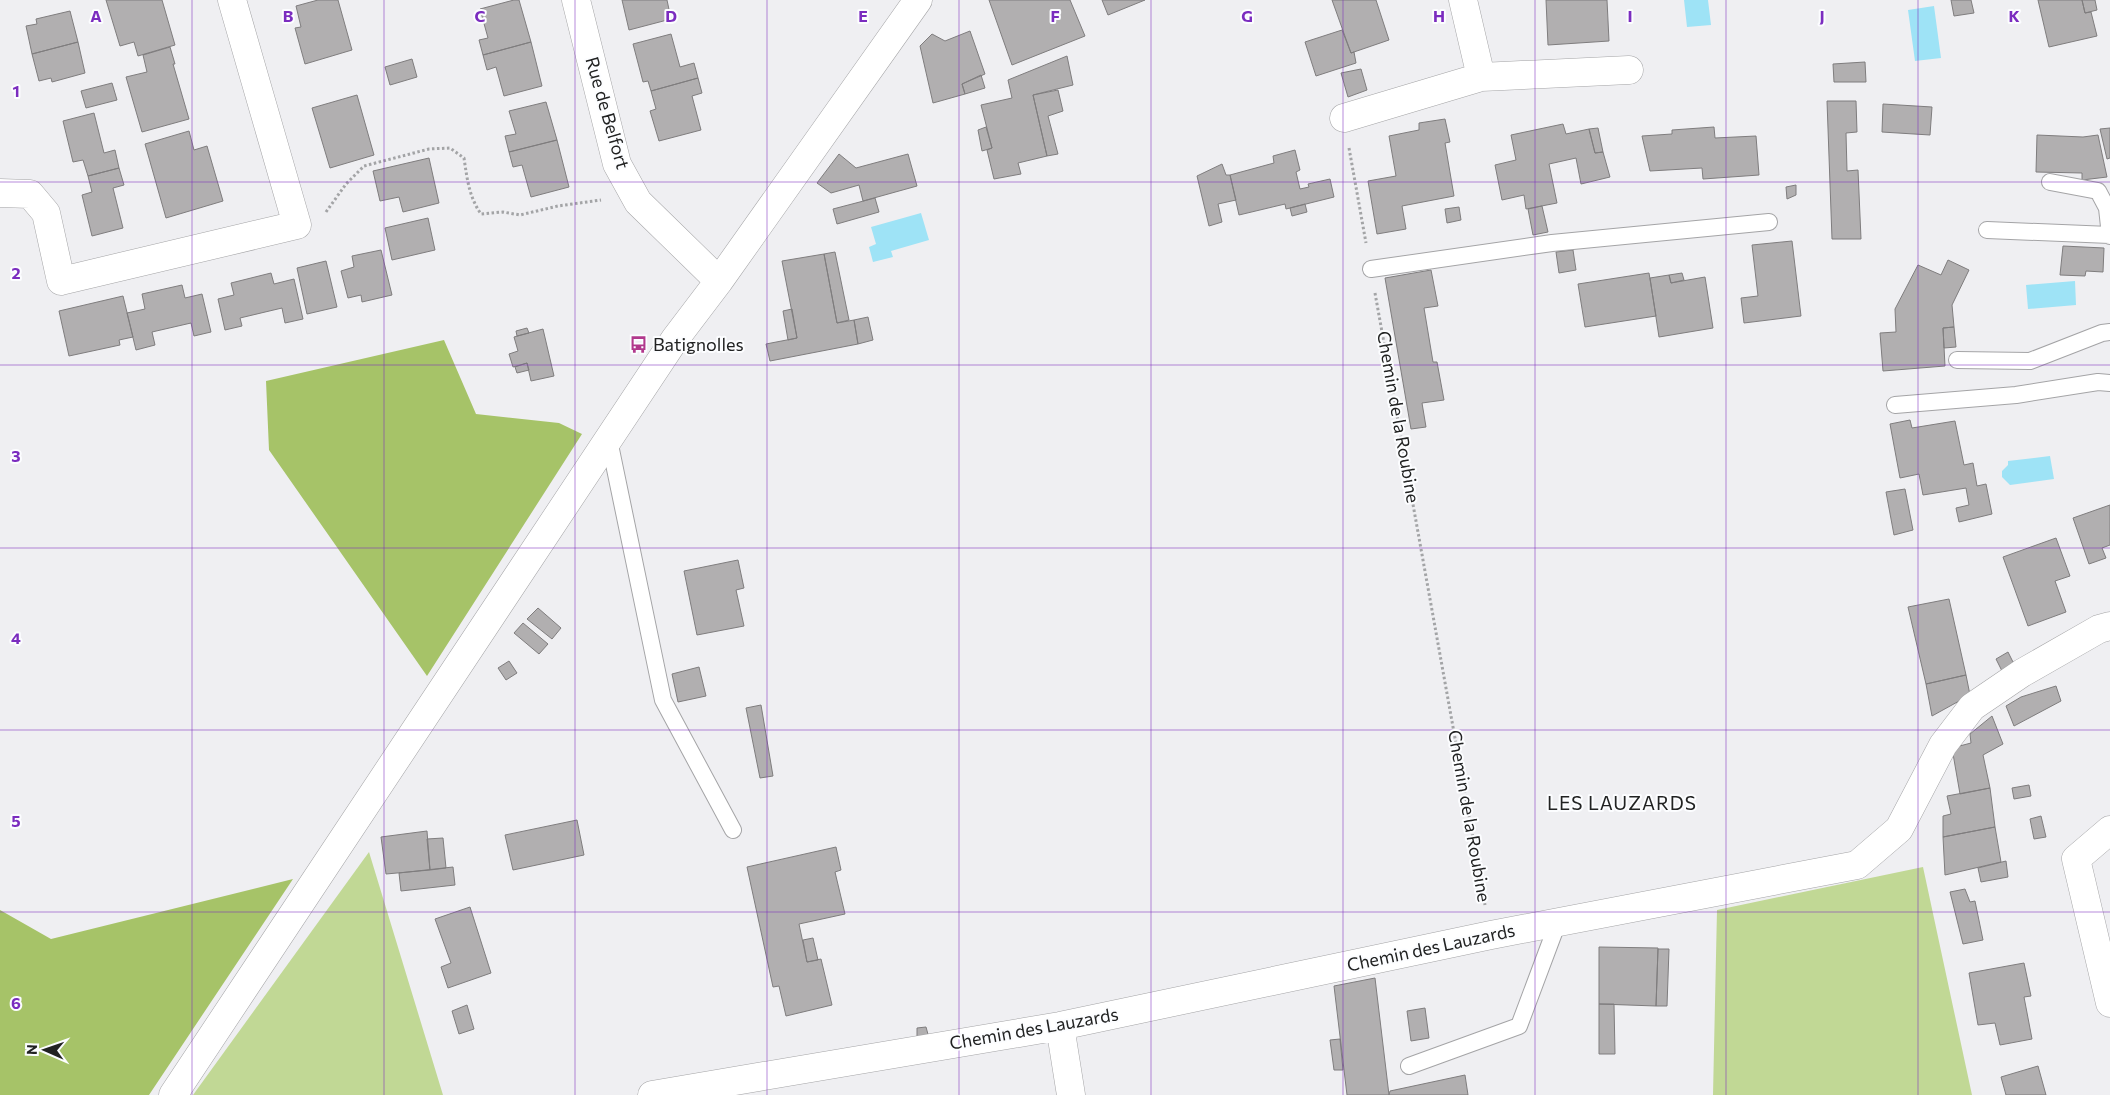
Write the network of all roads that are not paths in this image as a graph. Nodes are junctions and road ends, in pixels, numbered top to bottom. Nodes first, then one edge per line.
1 (232, 0) edge
2 (576, 0) edge
3 (918, 0) edge
4 (1463, 0) edge
5 (1629, 70) dead end
6 (1481, 77) junction
7 (1344, 118) road end
8 (2050, 182) dead end
9 (0, 193) edge
10 (1768, 222) dead end
11 (1987, 230) dead end
12 (2110, 236) edge
13 (1371, 269) road end
14 (719, 280) junction
15 (2110, 332) edge
16 (1958, 360) dead end
17 (2110, 383) edge
18 (1895, 405) dead end
19 (609, 440) junction
20 (2110, 626) edge
21 (733, 830) dead end
22 (2110, 830) edge
23 (1558, 922) junction
24 (2110, 1003) edge
25 (1060, 1026) junction
26 (1409, 1066) dead end
27 (173, 1095) edge
28 (652, 1095) edge
29 (1071, 1095) edge

1 - 9 street
2 - 14 street, Rue de Belfort
3 - 14 street
4 - 6 street
5 - 6 street
6 - 7 street
8 - 12 lane
10 - 13 lane
11 - 12 lane
14 - 19 street
15 - 16 lane
17 - 18 lane
19 - 21 lane
19 - 27 street
20 - 23 street, Chemin des Lauzards
22 - 24 street
23 - 25 street, Chemin des Lauzards
23 - 26 lane
25 - 28 street, Chemin des Lauzards
25 - 29 street

